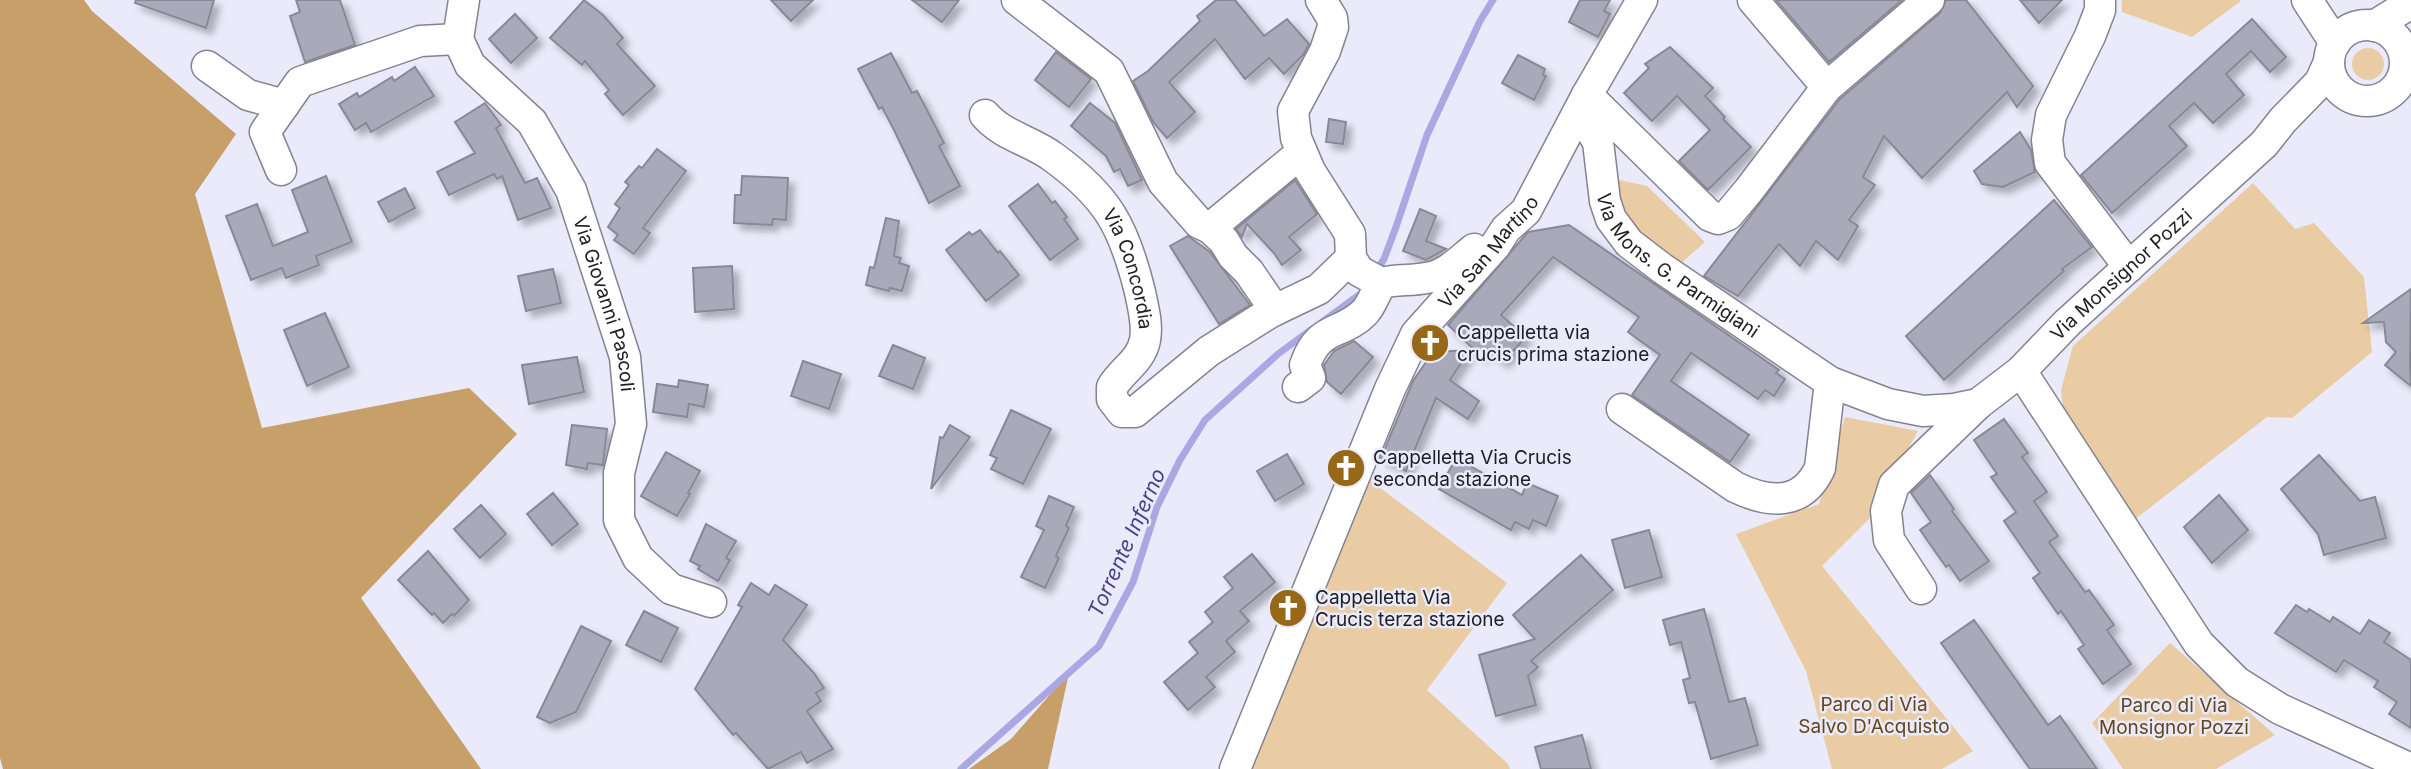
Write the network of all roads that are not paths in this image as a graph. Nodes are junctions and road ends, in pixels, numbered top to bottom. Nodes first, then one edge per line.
1 (464, 0) edge
2 (1017, 0) edge
3 (1321, 0) edge
4 (1642, 0) edge
5 (1753, 0) edge
6 (1928, 0) edge
7 (2100, 0) edge
8 (2307, 0) edge
9 (2319, 0) edge
10 (2411, 2) edge
11 (458, 39) junction
12 (2349, 39) junction
13 (2407, 52) edge
14 (206, 66) dead end
15 (1827, 87) junction
16 (2343, 92) junction
17 (2401, 95) edge
18 (284, 105) junction
19 (1581, 106) junction
20 (985, 116) dead end
21 (2264, 144) junction
22 (1301, 153) junction
23 (281, 170) dead end
24 (1210, 228) junction
25 (1506, 229) junction
26 (2129, 267) junction
27 (1367, 273) junction
28 (1275, 310) junction
29 (2021, 371) junction
30 (1830, 382) junction
31 (1298, 387) dead end
32 (1978, 404) junction
33 (1622, 409) dead end
34 (1923, 411) junction
35 (1929, 452) junction
36 (1921, 589) dead end
37 (711, 602) dead end
38 (1235, 769) edge
39 (2411, 769) edge

1 - 11 street
2 - 24 street
3 - 22 street
4 - 19 street, Via San Martino
5 - 15 street
6 - 15 street
7 - 26 street
8 - 12 street
9 - 12 street
10 - 12 street
11 - 18 street
11 - 37 street, Via Giovanni Pascoli
12 - 13 street
12 - 16 street
12 - 21 street
13 - 17 street
14 - 18 street
15 - 19 street
16 - 17 street
16 - 21 street
18 - 23 street
19 - 25 street, Via San Martino
19 - 30 street, Via Mons. G. Parmigiani
20 - 28 street, Via Concordia
21 - 26 street, Via Monsignor Pozzi
22 - 24 street
22 - 27 street
24 - 28 street
25 - 27 street
25 - 38 street, Via San Martino
26 - 29 street, Via Monsignor Pozzi
27 - 28 street, Via Concordia
27 - 31 street
29 - 32 street, Via Monsignor Pozzi
29 - 39 street
30 - 33 street
30 - 34 street, Via Mons. G. Parmigiani
32 - 34 street, Via Mons. G. Parmigiani
32 - 35 street, Via Monsignor Pozzi
34 - 35 street
35 - 36 street, Via Monsignor Pozzi

